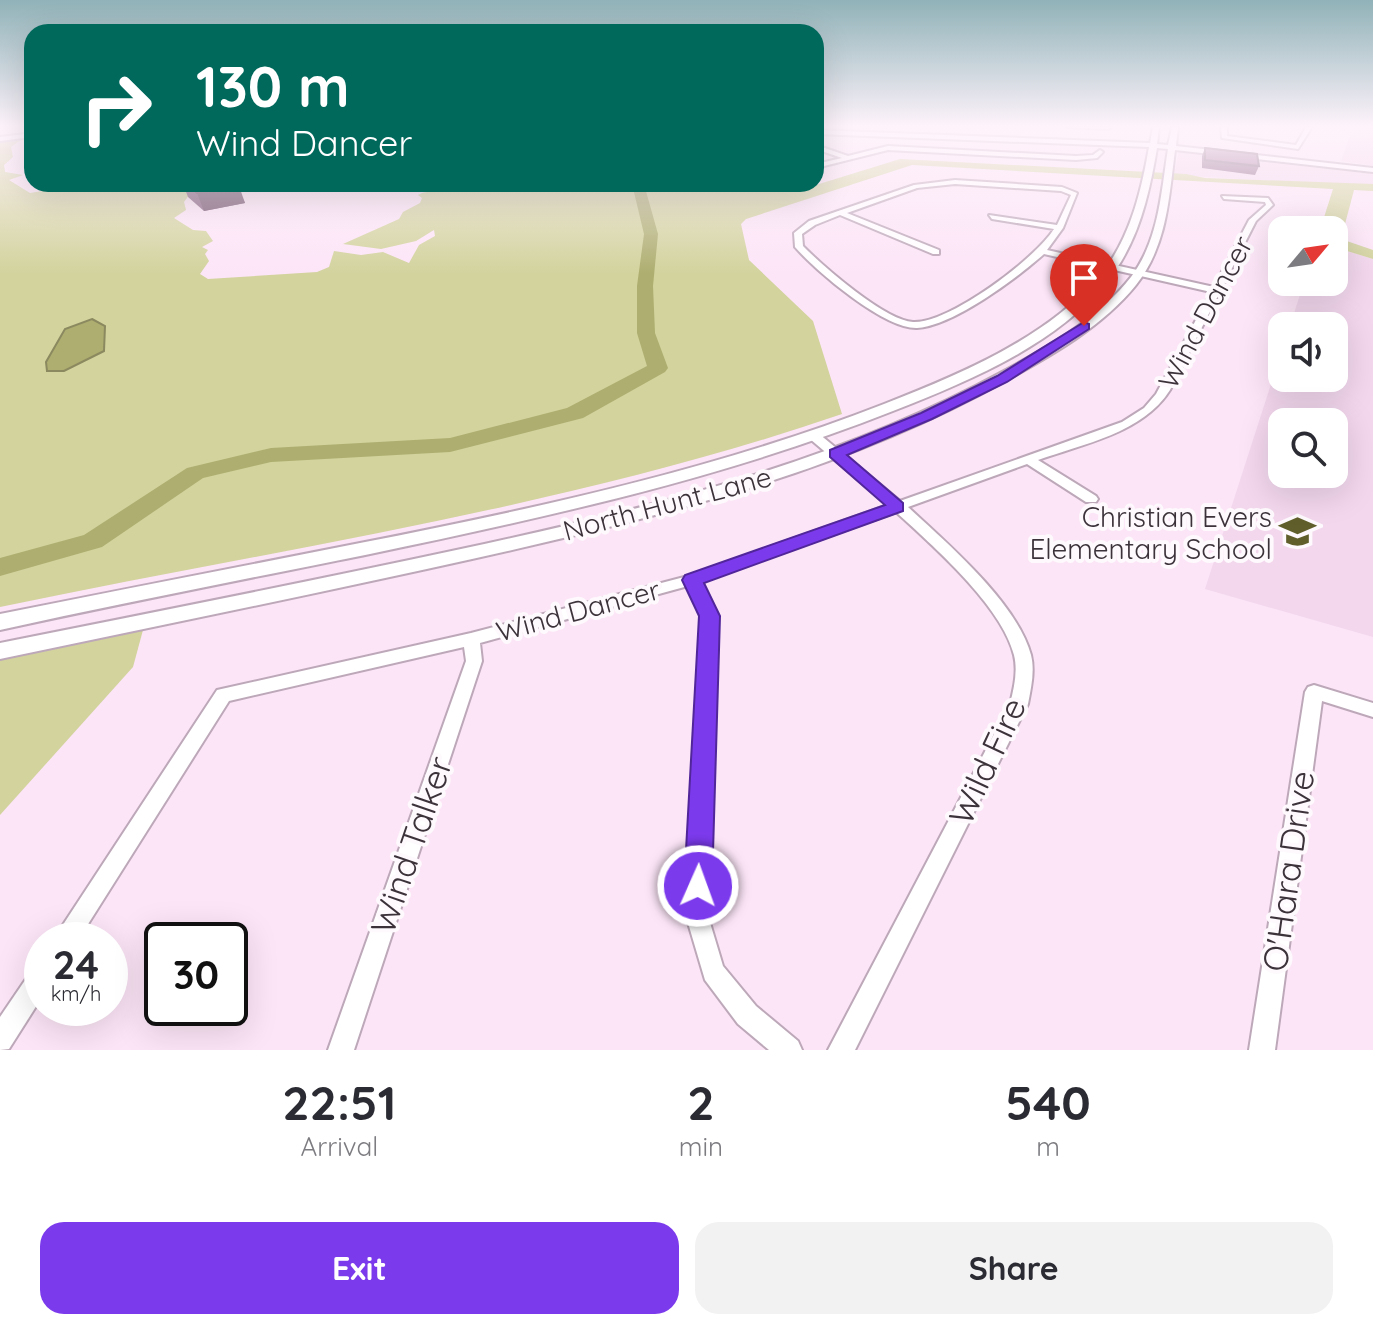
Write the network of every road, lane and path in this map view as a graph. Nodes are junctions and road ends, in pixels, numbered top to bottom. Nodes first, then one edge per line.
1 (1149, 176) edge
2 (1162, 176) edge
3 (1224, 197) dead end
4 (1139, 206) junction
5 (1162, 209) junction
6 (841, 213) junction
7 (992, 217) dead end
8 (1059, 228) junction
9 (936, 252) dead end
10 (1039, 253) junction
11 (1111, 268) junction
12 (1138, 273) junction
13 (1215, 290) junction
14 (814, 436) junction
15 (835, 453) junction
16 (1026, 458) junction
17 (1091, 499) dead end
18 (897, 507) junction
19 (467, 528) junction
20 (472, 553) junction
21 (692, 580) junction
22 (0, 622) edge
23 (471, 639) junction
24 (0, 651) edge
25 (1373, 710) edge
26 (77, 922) edge
27 (24, 1003) edge
28 (0, 1040) edge
29 (341, 1050) edge
30 (789, 1050) edge
31 (841, 1050) edge
32 (1262, 1050) edge

1 - 4 main road, North Hunt Lane
2 - 5 main road, North Hunt Lane
3 - 13 street, Wind Dancer
4 - 5 main road
4 - 11 main road, North Hunt Lane
5 - 12 main road, North Hunt Lane
6 - 8 street
6 - 9 street
6 - 10 street
7 - 8 street
8 - 10 street
10 - 11 street
11 - 12 street
11 - 14 main road, North Hunt Lane
12 - 13 street
12 - 15 main road, North Hunt Lane
13 - 16 street, Wind Dancer
14 - 15 street, Wild Fire
14 - 19 main road, North Hunt Lane
15 - 18 street, Wild Fire
15 - 20 main road, North Hunt Lane
16 - 17 street
16 - 18 street, Wind Dancer
18 - 21 street, Wind Dancer
18 - 31 street, Wild Fire
19 - 20 main road
19 - 22 main road, North Hunt Lane
20 - 24 main road, North Hunt Lane
21 - 23 street, Wind Dancer
21 - 30 street
23 - 26 street, Wind Dancer
23 - 29 street, Wind Talker
25 - 32 street, O'Hara Drive
27 - 28 street

